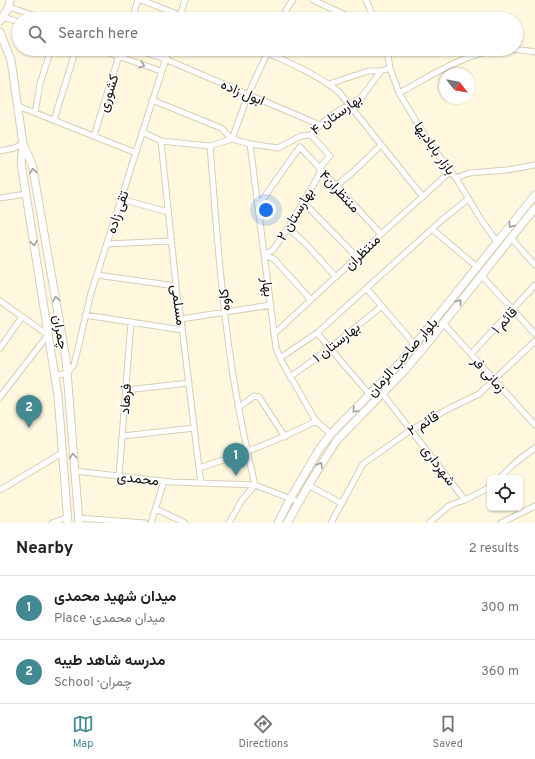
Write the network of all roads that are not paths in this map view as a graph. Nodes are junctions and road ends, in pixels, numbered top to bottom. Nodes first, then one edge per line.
1 (139, 0) edge
2 (185, 0) edge
3 (293, 0) edge
4 (314, 0) edge
5 (366, 0) edge
6 (9, 4) edge
7 (28, 12) edge
8 (135, 12) edge
9 (168, 12) edge
10 (181, 12) edge
11 (285, 12) edge
12 (339, 12) edge
13 (370, 12) edge
14 (1, 19) edge
15 (12, 21) edge
16 (0, 32) edge
17 (523, 50) edge
18 (535, 52) edge
19 (49, 56) edge
20 (74, 56) edge
21 (119, 56) joint
22 (156, 56) edge
23 (166, 56) edge
24 (266, 56) edge
25 (277, 56) edge
26 (388, 56) edge
27 (471, 56) edge
28 (165, 59) junction
29 (390, 68) junction
30 (161, 71) junction
31 (381, 71) junction
32 (329, 84) junction
33 (399, 93) junction
34 (248, 95) junction
35 (152, 100) junction
36 (18, 106) junction
37 (349, 106) junction
38 (35, 113) junction
39 (54, 120) junction
40 (320, 125) junction
41 (142, 132) junction
42 (311, 134) junction
43 (94, 136) junction
44 (232, 139) junction
45 (161, 141) junction
46 (23, 144) junction
47 (250, 144) junction
48 (381, 145) junction
49 (210, 146) junction
50 (0, 150) edge
51 (136, 153) junction
52 (535, 165) edge
53 (321, 170) junction
54 (451, 171) junction
55 (456, 178) junction
56 (336, 186) junction
57 (26, 194) junction
58 (535, 195) edge
59 (423, 196) junction
60 (0, 198) edge
61 (121, 199) junction
62 (468, 199) junction
63 (303, 202) junction
64 (258, 206) junction
65 (535, 208) edge
66 (168, 212) junction
67 (288, 228) junction
68 (432, 229) junction
69 (381, 234) junction
70 (511, 238) junction
71 (171, 241) junction
72 (497, 242) junction
73 (107, 244) junction
74 (503, 248) junction
75 (264, 254) junction
76 (357, 257) junction
77 (535, 265) edge
78 (477, 267) junction
79 (97, 275) junction
80 (481, 275) junction
81 (336, 277) junction
82 (535, 285) edge
83 (176, 286) junction
84 (367, 288) junction
85 (311, 300) junction
86 (0, 301) edge
87 (271, 305) junction
88 (382, 306) junction
89 (513, 310) junction
90 (225, 312) junction
91 (85, 315) junction
92 (22, 317) junction
93 (181, 319) junction
94 (131, 322) junction
95 (444, 323) junction
96 (182, 330) junction
97 (317, 333) junction
98 (274, 334) junction
99 (535, 334) edge
100 (48, 335) junction
101 (535, 341) edge
102 (415, 345) junction
103 (0, 348) edge
104 (330, 348) junction
105 (471, 354) junction
106 (280, 358) junction
107 (67, 373) junction
108 (55, 376) junction
109 (290, 377) junction
110 (494, 380) junction
111 (189, 383) junction
112 (126, 390) junction
113 (382, 394) junction
114 (370, 395) junction
115 (0, 397) edge
116 (238, 408) junction
117 (316, 421) junction
118 (534, 423) edge
119 (194, 428) junction
120 (412, 430) junction
121 (331, 434) junction
122 (123, 436) junction
123 (285, 437) junction
124 (535, 448) edge
125 (62, 452) junction
126 (247, 453) junction
127 (199, 468) junction
128 (75, 471) junction
129 (503, 475) edge
130 (119, 476) junction
131 (164, 481) junction
132 (200, 483) junction
133 (255, 485) junction
134 (308, 485) junction
135 (487, 489) edge
136 (0, 490) edge
137 (290, 499) junction
138 (465, 500) junction
139 (299, 502) junction
140 (341, 503) junction
141 (535, 506) edge
142 (156, 509) junction
143 (68, 520) edge
144 (79, 520) edge
145 (508, 521) edge
146 (52, 523) edge
147 (145, 523) edge
148 (151, 523) edge
149 (185, 523) edge
150 (229, 523) edge
151 (278, 523) edge
152 (287, 523) edge
153 (331, 523) edge
154 (430, 523) edge
155 (501, 523) edge

1 - 8 street
1 - 9 street
2 - 10 street
3 - 11 street
4 - 12 street
5 - 13 street
6 - 7 street
6 - 14 street
14 - 15 street
16 - 36 street, چمران
17 - 18 street
19 - 38 street
20 - 39 street
21 -> 30 street
21 - 43 street, کشوری
22 - 28 street, ابول زاده
23 - 28 street, تقی زاده
24 - 34 street
25 - 32 street
26 - 29 street, بازار بابادیها
27 - 33 street
28 - 30 street, تقی زاده
28 - 34 street, ابول زاده
29 - 31 street
29 - 33 street, بازار بابادیها
30 - 35 street, تقی زاده
31 - 32 street
31 - 37 street, بهارستان ۴
32 - 37 street
33 - 54 street, بازار بابادیها
34 - 40 street, ابول زاده
34 - 44 street
35 - 41 street, تقی زاده
35 - 44 street
36 - 38 street
36 - 46 street, چمران
37 - 40 street, بهارستان ۴
37 - 48 street
38 - 39 street
39 - 43 street
40 - 42 street, بهارستان ۴
41 - 45 street
41 - 51 street, تقی زاده
42 - 47 street, بهارستان ۴
42 - 53 street, بهارستان ۲
43 - 51 street
44 - 47 street, بهارستان ۴
44 - 49 street
45 - 49 street
45 - 66 street, مسلمی
46 - 50 street
46 - 57 street, چمران
107 -> 46 street, چمران
47 - 64 street, بهار
48 - 56 street
48 - 59 street
49 - 90 street, کاوه
51 - 61 street, تقی زاده
52 - 55 street
53 - 56 street, منتظران۴
53 - 63 street, بهارستان ۲
53 - 64 street, منتظران۴
54 - 55 street, بازار بابادیها
54 - 59 street, منتظران
55 - 62 street, بازار بابادیها
56 - 69 street, منتظران۴
57 - 60 street
57 -> 100 street, چمران
58 -> 72 street, بلوار صاحب الزمان
59 - 69 street, منتظران
61 - 66 street
61 - 73 street, تقی زاده
62 - 68 street
62 - 72 street, بازار بابادیها
63 - 67 street, بهارستان ۲
63 - 76 street
64 - 75 street, بهار
65 - 70 street, بلوار صاحب الزمان
66 - 71 street, مسلمی
67 - 75 street, بهارستان ۲
67 - 81 street
68 - 78 street
68 - 84 street
69 - 76 street, منتظران
70 - 74 street, بلوار صاحب الزمان
70 - 77 street
71 - 73 street
71 - 83 street, مسلمی
72 - 74 street
72 - 78 street, بلوار صاحب الزمان
73 - 79 street, تقی زاده
74 - 80 street, بلوار صاحب الزمان
75 - 85 street
75 - 87 street, بهار
76 - 81 street, منتظران
78 - 102 street, بلوار صاحب الزمان
79 - 83 street
79 - 91 street, تقی زاده
80 - 89 street
95 -> 80 street, بلوار صاحب الزمان
81 - 85 street, منتظران
82 - 89 street, قائم ۱
83 - 93 street, مسلمی
84 - 88 street
84 - 97 street
85 - 98 street, منتظران
86 - 92 street
87 - 90 street
87 - 98 street, بهار
88 - 102 street
88 - 104 street, بهارستان ۱
89 - 99 street
89 - 105 street, قائم ۱
90 - 93 street
90 - 116 street, کاوه
91 - 94 street
91 - 107 street, تقی زاده
92 - 100 street
92 - 103 street
93 - 96 street, مسلمی
94 - 96 street
94 - 112 street, فرهاد
95 - 105 street, زمانی فر
95 - 113 street, بلوار صاحب الزمان
96 - 111 street, مسلمی
97 - 104 street
97 - 106 street
98 - 106 street, بهار
100 - 108 street, چمران
100 - 115 street
101 - 110 street, قائم ۲
102 - 114 street, بلوار صاحب الزمان
104 - 109 street, بهارستان ۱
104 - 114 street
105 - 110 street, زمانی فر
106 - 109 street, بهار
107 - 108 street
128 -> 107 street, چمران
108 - 125 street, چمران
109 - 117 street, بهار
110 - 118 street, زمانی فر
110 - 120 street, قائم ۲
111 - 112 street
111 - 119 street, مسلمی
112 - 122 street, فرهاد
113 - 120 street, شهرداری
134 -> 113 street, بلوار صاحب الزمان
114 -> 121 street, بلوار صاحب الزمان
116 - 123 street
116 - 126 street, کاوه
117 - 121 street, بهار
117 - 123 street
119 - 122 street
119 - 127 street, مسلمی
120 - 138 street, شهرداری
120 - 140 street, قائم ۲
121 - 137 street, بلوار صاحب الزمان
122 - 130 street, فرهاد
123 - 126 street
124 - 129 street
125 - 136 street
125 - 143 street, چمران
126 - 127 street
126 - 133 street, کاوه
127 - 132 street, مسلمی
128 - 130 street, محمدی
128 - 144 street, چمران
130 - 131 street, محمدی
131 - 132 street, محمدی
131 - 142 street
132 - 133 street, محمدی
133 - 137 street
133 - 150 street
134 - 139 street, بلوار صاحب الزمان
134 - 140 street
135 - 138 street
137 - 139 street
137 - 151 street, بلوار صاحب الزمان
138 - 154 street
139 - 152 street, بلوار صاحب الزمان
140 - 153 street, قائم ۲
141 - 145 street
142 - 148 street
142 - 149 street
143 - 146 street
144 - 147 street
145 - 155 street

